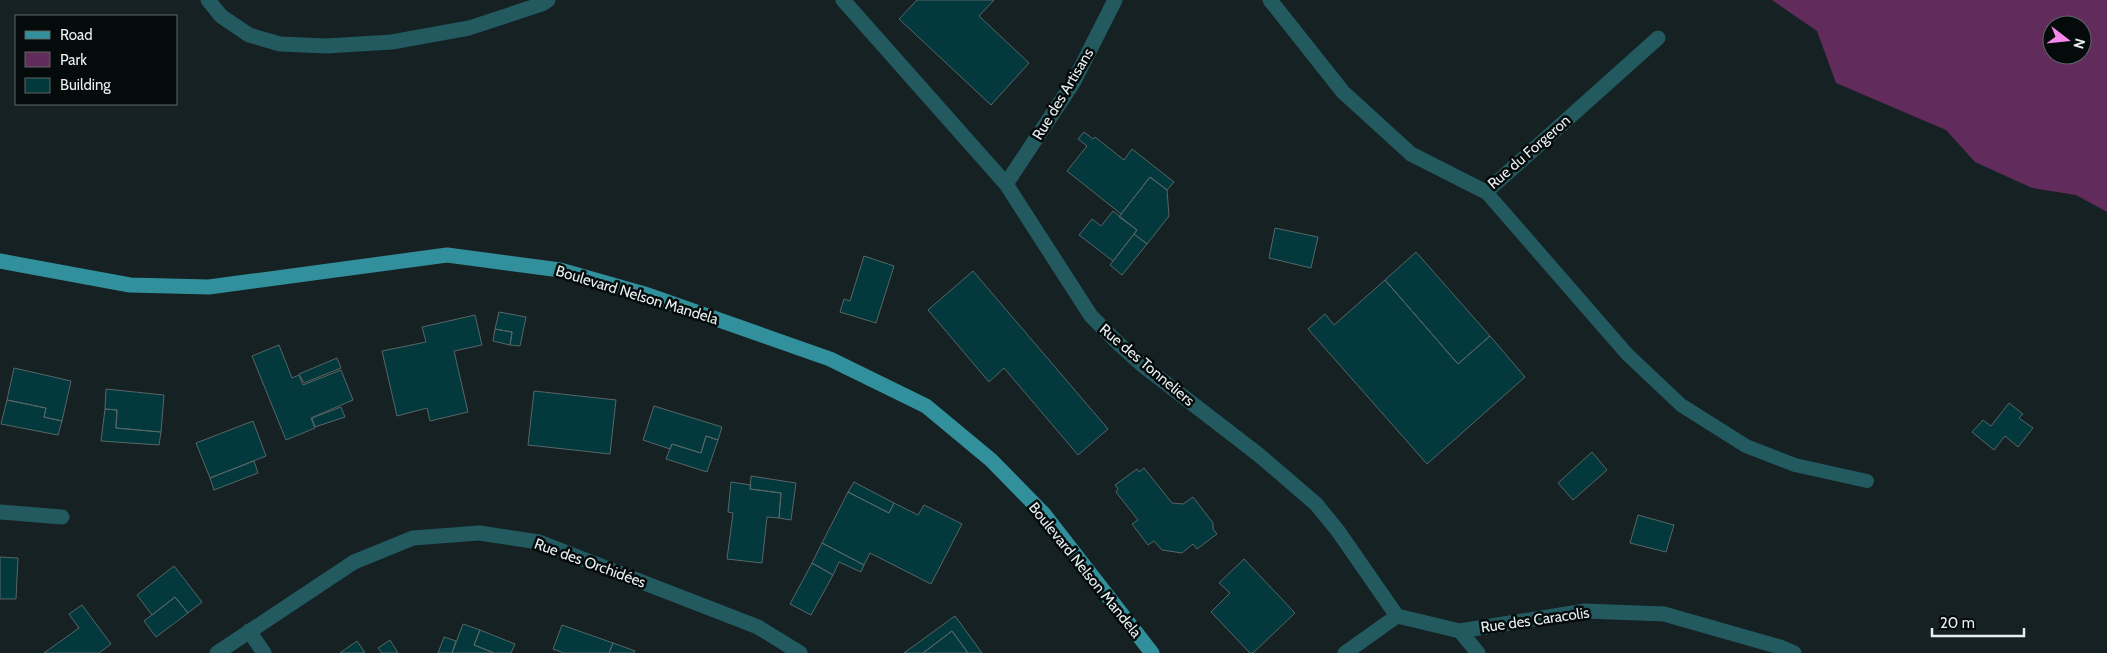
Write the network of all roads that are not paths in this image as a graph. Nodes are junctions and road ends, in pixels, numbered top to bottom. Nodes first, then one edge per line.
1 (208, 0) edge
2 (548, 0) edge
3 (843, 0) edge
4 (1115, 0) edge
5 (1270, 0) edge
6 (1658, 38) dead end
7 (1006, 184) junction
8 (1486, 192) junction
9 (0, 261) edge
10 (1867, 480) dead end
11 (0, 512) edge
12 (62, 518) dead end
13 (1397, 616) junction
14 (249, 631) junction
15 (1460, 631) junction
16 (217, 653) edge
17 (264, 653) edge
18 (800, 653) edge
19 (1152, 653) edge
20 (1345, 653) edge
21 (1478, 653) edge
22 (1794, 653) edge

1 - 2 street
3 - 7 street, Rue des Tonneliers
4 - 7 street, Rue des Artisans
5 - 8 street, Rue du Forgeron
6 - 8 street, Rue du Forgeron
7 - 13 street, Rue des Tonneliers
8 - 10 lane
9 - 19 main road, Boulevard Nelson Mandela
11 - 12 street
13 - 15 street, Rue des Caracolis
13 - 20 street
14 - 16 street, Rue des Orchidées
14 - 17 street
14 - 18 street, Rue des Orchidées
15 - 21 street
15 - 22 street, Rue des Caracolis

